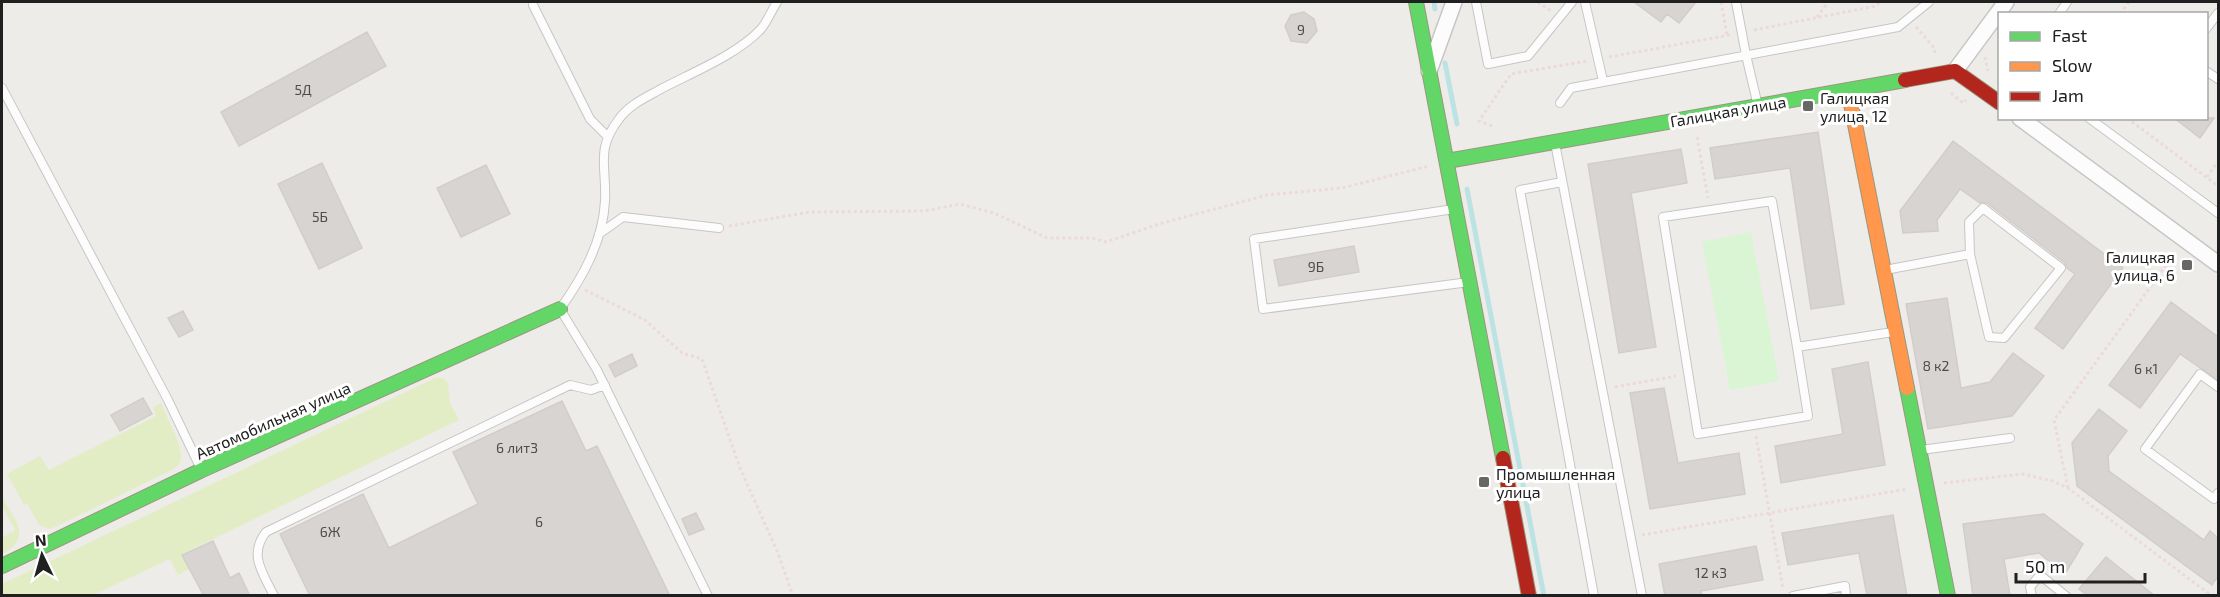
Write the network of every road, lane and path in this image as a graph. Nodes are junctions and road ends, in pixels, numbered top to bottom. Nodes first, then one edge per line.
1 (777, 2) edge
2 (1416, 2) edge
3 (1454, 2) edge
4 (1476, 2) edge
5 (1572, 2) edge
6 (1586, 2) edge
7 (1721, 2) edge
8 (1736, 2) edge
9 (1828, 2) edge
10 (1880, 2) edge
11 (1929, 2) edge
12 (532, 5) dead end
13 (1998, 13) edge
14 (2218, 13) edge
15 (1816, 18) junction
16 (1909, 19) junction
17 (2208, 26) edge
18 (1742, 33) junction
19 (1727, 36) junction
20 (1935, 49) dead end
21 (1746, 55) junction
22 (1598, 59) junction
23 (1430, 71) junction
24 (1955, 71) junction
25 (1603, 81) junction
26 (2, 88) edge
27 (1850, 97) junction
28 (1998, 102) edge
29 (1560, 103) dead end
30 (1758, 106) junction
31 (2023, 120) edge
32 (2093, 120) edge
33 (2130, 120) edge
34 (1492, 126) dead end
35 (607, 136) junction
36 (1697, 138) dead end
37 (1554, 142) junction
38 (1447, 161) junction
39 (2218, 161) edge
40 (2207, 177) junction
41 (1562, 182) junction
42 (2218, 186) edge
43 (1708, 197) dead end
44 (1456, 209) junction
45 (2218, 213) edge
46 (719, 228) joint
47 (599, 234) junction
48 (1970, 254) junction
49 (2172, 257) dead end
50 (2218, 264) edge
51 (1884, 270) junction
52 (1469, 282) junction
53 (576, 286) junction
54 (560, 309) junction
55 (1896, 332) junction
56 (1797, 347) junction
57 (1688, 374) junction
58 (605, 385) junction
59 (2218, 387) edge
60 (1601, 389) junction
61 (1754, 425) junction
62 (2010, 438) dead end
63 (1919, 451) junction
64 (202, 470) junction
65 (1926, 485) junction
66 (2068, 488) junction
67 (2218, 493) edge
68 (1770, 513) junction
69 (1632, 537) junction
70 (2, 566) edge
71 (274, 596) edge
72 (708, 596) edge
73 (793, 596) edge
74 (1528, 596) edge
75 (1594, 596) edge
76 (1642, 596) edge
77 (1785, 596) edge
78 (1793, 596) edge
79 (1846, 596) edge
80 (1948, 596) edge
81 (2032, 596) edge
82 (2066, 596) edge
83 (2212, 596) edge

1 - 35 lane
2 - 23 street
3 - 23 street
4 - 5 lane
6 - 22 lane
7 - 19 path
8 - 18 lane
9 - 15 path
10 - 15 path
11 - 16 lane
12 - 35 lane
13 - 24 street
14 - 17 lane
15 - 18 path
16 - 20 path
16 - 21 lane
18 - 19 path
18 - 21 lane
19 - 22 path
21 - 25 lane
21 - 30 lane
22 - 25 lane
22 - 34 path
23 - 38 street
24 - 27 street, Галицкая улица
24 - 28 street
25 - 29 lane
26 - 64 lane
27 - 30 street, Галицкая улица
27 - 51 street
30 - 37 street, Галицкая улица
31 - 50 street
32 - 45 lane
33 - 40 path
35 - 47 lane
36 - 43 path
37 - 38 street, Галицкая улица
37 - 41 lane
38 - 44 street
38 - 46 path
39 - 40 path
40 - 42 path
41 - 60 lane
41 - 75 lane
44 - 52 street
44 - 52 lane
46 - 47 lane
47 - 53 lane
48 - 48 lane
48 - 51 lane
49 - 66 path
51 - 55 street
52 - 74 street
53 - 54 lane
53 - 73 path
54 - 58 lane
54 - 64 street, Автомобильная улица
55 - 56 lane
55 - 63 street
56 - 57 lane
56 - 61 lane
57 - 60 path
57 - 61 lane
58 - 71 lane
58 - 72 lane
59 - 67 lane
60 - 69 lane
61 - 68 path
62 - 63 lane
63 - 65 street
64 - 70 street, Автомобильная улица
65 - 66 path
65 - 68 path
65 - 80 street
66 - 83 path
68 - 69 path
68 - 77 path
69 - 76 lane
78 - 79 lane
81 - 82 lane

